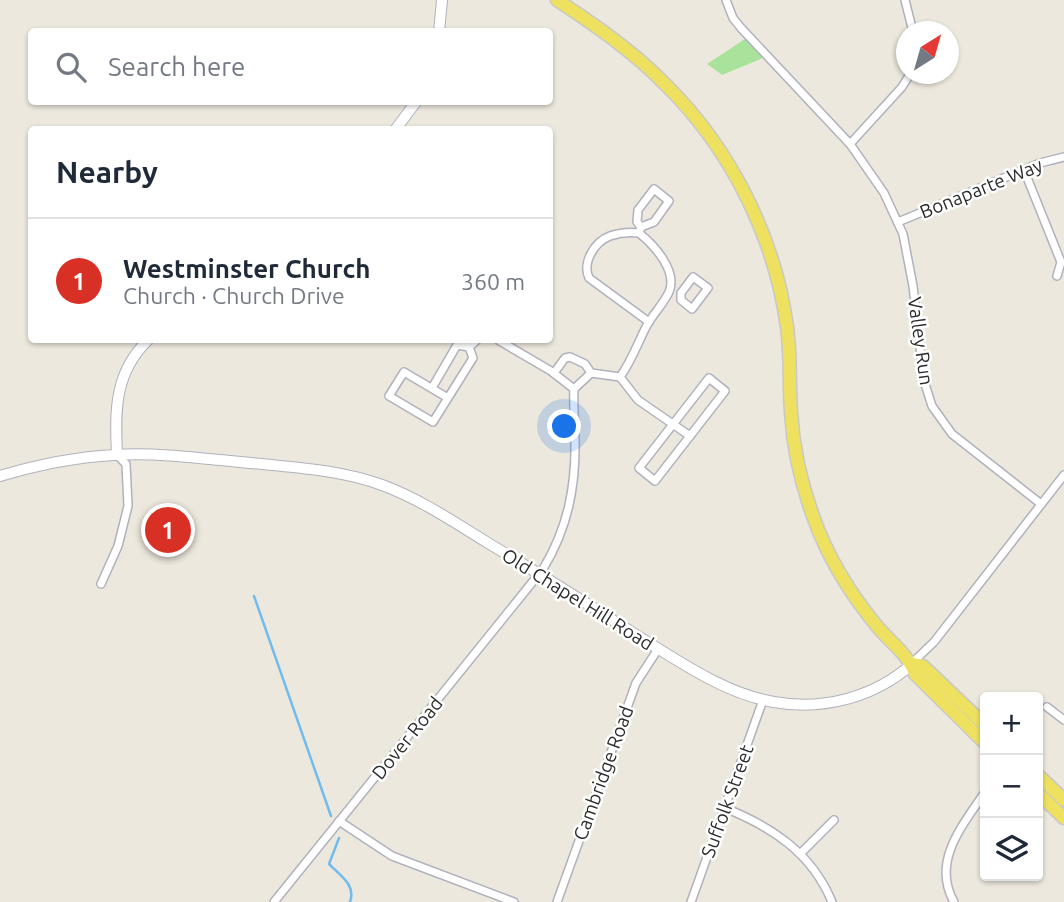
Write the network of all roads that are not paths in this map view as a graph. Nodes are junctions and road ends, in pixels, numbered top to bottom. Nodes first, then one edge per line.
1 (442, 0) edge
2 (557, 0) edge
3 (726, 0) edge
4 (905, 0) edge
5 (910, 21) edge
6 (439, 28) edge
7 (903, 84) edge
8 (414, 105) edge
9 (397, 126) edge
10 (850, 144) junction
11 (1064, 156) edge
12 (1024, 170) junction
13 (898, 222) junction
14 (640, 230) junction
15 (1057, 276) dead end
16 (670, 290) junction
17 (681, 293) dead end
18 (649, 322) junction
19 (145, 343) edge
20 (474, 343) edge
21 (507, 343) edge
22 (469, 347) junction
23 (554, 373) junction
24 (591, 373) junction
25 (620, 377) junction
26 (432, 388) junction
27 (574, 389) junction
28 (448, 398) junction
29 (674, 423) junction
30 (690, 436) junction
31 (117, 454) junction
32 (1064, 475) edge
33 (0, 476) edge
34 (1041, 504) junction
35 (539, 574) junction
36 (101, 584) dead end
37 (659, 649) junction
38 (912, 664) junction
39 (763, 700) junction
40 (1047, 707) dead end
41 (980, 720) edge
42 (1064, 720) edge
43 (980, 738) edge
44 (1043, 780) edge
45 (1043, 798) edge
46 (980, 800) edge
47 (1064, 800) edge
48 (725, 808) junction
49 (1064, 818) edge
50 (834, 820) dead end
51 (339, 821) junction
52 (801, 853) junction
53 (274, 902) edge
54 (514, 902) edge
55 (557, 902) edge
56 (691, 902) edge
57 (832, 902) edge
58 (954, 902) edge

1 - 6 street
2 - 38 main road
3 - 10 street, Valley Run
4 - 5 street
7 - 10 street
8 - 9 street
10 - 13 street, Valley Run
11 - 12 street, Bonaparte Way
12 - 13 street, Bonaparte Way
12 - 15 street
13 - 34 street, Valley Run
14 - 14 street
14 - 16 street
14 - 18 street
16 - 17 street
16 - 18 street
18 - 25 street
19 - 31 street
20 - 22 street
21 - 23 street
22 - 26 street
22 - 28 street
23 - 24 street
23 - 27 street
24 - 25 street
24 - 27 street
25 - 29 street
26 - 28 street
26 - 28 street
27 - 35 street, Dover Road
29 - 30 street
29 - 30 street
29 - 30 street
31 - 33 street, Old Chapel Hill Road
31 - 35 street, Old Chapel Hill Road
31 - 36 street
32 - 34 street, Old Chapel Hill Road
34 - 38 street, Old Chapel Hill Road
35 - 37 street, Old Chapel Hill Road
35 - 51 street, Dover Road
37 - 39 street, Old Chapel Hill Road
37 - 55 street, Cambridge Road
38 - 39 street, Old Chapel Hill Road
38 - 41 main road
38 - 43 main road
39 - 48 street, Suffolk Street
40 - 42 street
44 - 47 main road
45 - 49 main road
46 - 58 street
48 - 52 street
48 - 56 street, Suffolk Street
50 - 52 street
51 - 53 street, Dover Road
51 - 54 street
52 - 57 street

